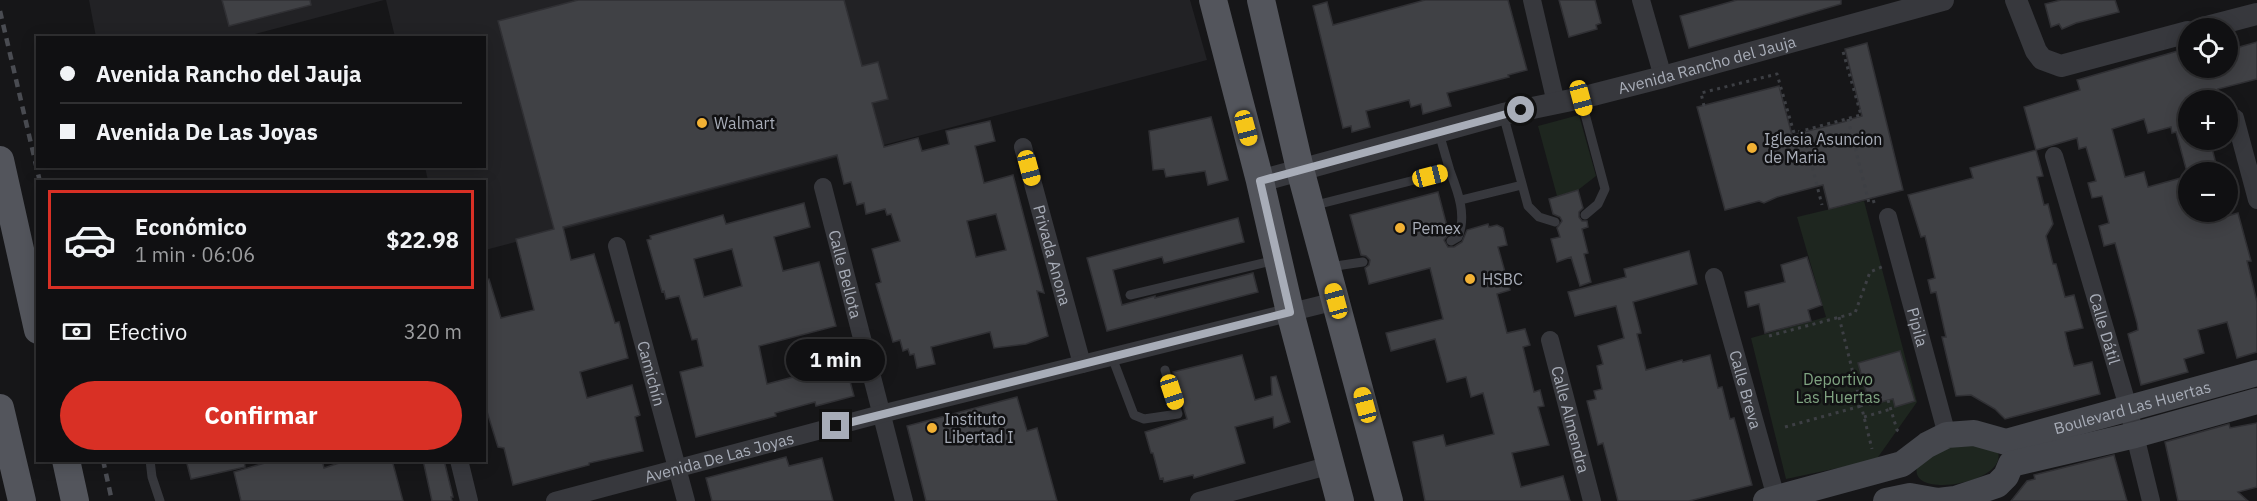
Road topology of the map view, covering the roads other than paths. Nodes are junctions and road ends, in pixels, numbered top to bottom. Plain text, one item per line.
1 (1213, 0) edge
2 (1261, 0) edge
3 (1532, 0) edge
4 (1641, 0) edge
5 (1943, 0) edge
6 (2016, 0) edge
7 (2257, 14) edge
8 (2238, 19) edge
9 (2178, 36) edge
10 (1662, 77) junction
11 (1581, 98) junction
12 (1556, 103) junction
13 (1503, 114) junction
14 (2238, 129) edge
15 (1439, 131) junction
16 (1023, 147) dead end
17 (2055, 156) dead end
18 (0, 160) edge
19 (1300, 169) junction
20 (1450, 171) junction
21 (1260, 181) junction
22 (1522, 185) junction
23 (823, 188) dead end
24 (1461, 200) junction
25 (2257, 200) edge
26 (1310, 206) junction
27 (1585, 215) dead end
28 (1888, 218) dead end
29 (1556, 222) dead end
30 (1450, 241) dead end
31 (617, 246) dead end
32 (1278, 259) junction
33 (1363, 262) dead end
34 (1327, 267) junction
35 (1714, 277) dead end
36 (1130, 295) dead end
37 (1336, 301) junction
38 (1290, 312) junction
39 (36, 321) edge
40 (1551, 340) dead end
41 (1112, 357) junction
42 (1082, 364) junction
43 (1165, 370) dead end
44 (2257, 373) edge
45 (2257, 401) edge
46 (2128, 407) junction
47 (0, 408) edge
48 (881, 414) junction
49 (1947, 435) junction
50 (2135, 435) junction
51 (2008, 453) junction
52 (66, 462) edge
53 (150, 462) edge
54 (459, 462) edge
55 (1902, 464) junction
56 (1331, 465) junction
57 (6, 466) edge
58 (676, 469) junction
59 (1898, 498) edge
60 (1773, 500) edge
61 (1955, 500) edge
62 (21, 501) edge
63 (75, 501) edge
64 (160, 501) edge
65 (469, 501) edge
66 (555, 501) edge
67 (686, 501) edge
68 (904, 501) edge
69 (1199, 501) edge
70 (1340, 501) edge
71 (1389, 501) edge
72 (1592, 501) edge
73 (2151, 501) edge

1 - 21 main road
2 - 19 main road
3 - 12 street
4 - 10 street
5 - 10 street, Avenida Rancho del Jauja
6 - 9 street
7 - 8 street
10 - 11 street, Avenida Rancho del Jauja
11 - 12 street, Avenida Rancho del Jauja
11 - 27 lane
12 - 13 street, Avenida Rancho del Jauja
13 - 15 street, Avenida Rancho del Jauja
13 - 22 lane
14 - 25 street
15 - 19 street, Avenida Rancho del Jauja
15 - 20 lane
16 - 42 street, Privada Anona
17 - 46 street, Calle Dátil
18 - 39 main road
19 - 21 street, Avenida Rancho del Jauja
19 - 26 main road
20 - 24 lane
20 - 26 lane
21 - 32 main road
22 - 24 lane
22 - 29 lane
23 - 48 street, Calle Bellota
24 - 30 lane
26 - 34 main road
28 - 49 street, Pipila
31 - 58 street, Camichín
32 - 36 lane
32 - 38 main road
33 - 34 lane
34 - 37 main road
35 - 60 street, Calle Breva
37 - 38 street, Avenida De Las Joyas
37 - 71 main road
38 - 41 street, Avenida De Las Joyas
38 - 56 main road
40 - 72 street, Calle Almendra
41 - 42 street, Avenida De Las Joyas
41 - 43 lane
42 - 48 street, Avenida De Las Joyas
44 - 46 main road, Boulevard Las Huertas
45 - 50 main road, Boulevard Las Huertas
46 - 50 street, Calle Dátil
46 - 51 main road, Boulevard Las Huertas
47 - 57 main road
48 - 58 street, Avenida De Las Joyas
48 - 68 street, Calle Bellota
49 - 51 main road, Boulevard Las Huertas
49 - 55 main road, Boulevard Las Huertas
50 - 51 main road, Boulevard Las Huertas
50 - 73 street, Calle Dátil
51 - 61 main road
52 - 63 main road
53 - 64 lane
54 - 65 street
55 - 59 main road
55 - 60 main road, Boulevard Las Huertas
56 - 69 street
56 - 70 main road
57 - 62 main road
58 - 66 street, Avenida De Las Joyas
58 - 67 street, Camichín
59 - 61 main road

